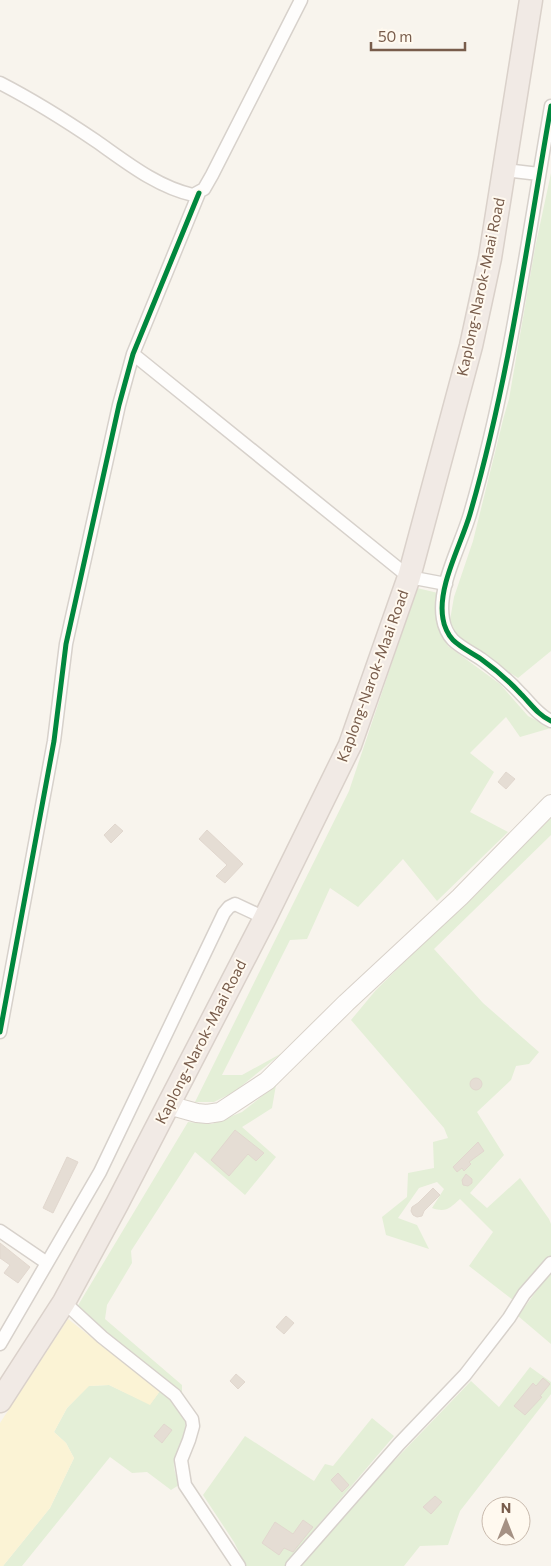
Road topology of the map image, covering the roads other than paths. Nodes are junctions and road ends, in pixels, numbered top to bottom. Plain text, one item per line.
1 (301, 0) edge
2 (531, 0) edge
3 (0, 83) edge
4 (551, 106) edge
5 (505, 170) junction
6 (539, 174) junction
7 (199, 193) junction
8 (133, 354) junction
9 (409, 577) junction
10 (446, 584) junction
11 (551, 721) edge
12 (551, 804) edge
13 (265, 918) junction
14 (0, 1032) edge
15 (168, 1105) junction
16 (0, 1232) edge
17 (551, 1263) edge
18 (47, 1264) junction
19 (64, 1302) junction
20 (0, 1344) edge
21 (0, 1401) edge
22 (239, 1566) edge
23 (292, 1566) edge

1 - 7 street
2 - 5 highway, Kaplong-Narok-Maai Road
3 - 7 street
4 - 6 street
5 - 6 street
5 - 9 highway, Kaplong-Narok-Maai Road
6 - 10 street
7 - 8 street
8 - 9 street
8 - 14 street
9 - 10 street
9 - 13 highway, Kaplong-Narok-Maai Road
10 - 11 street
12 - 15 street
13 - 15 highway, Kaplong-Narok-Maai Road
13 - 18 street
15 - 19 highway, Kaplong-Narok-Maai Road
16 - 18 street
17 - 23 street
18 - 20 street
19 - 21 highway, Kaplong-Narok-Maai Road
19 - 22 street

